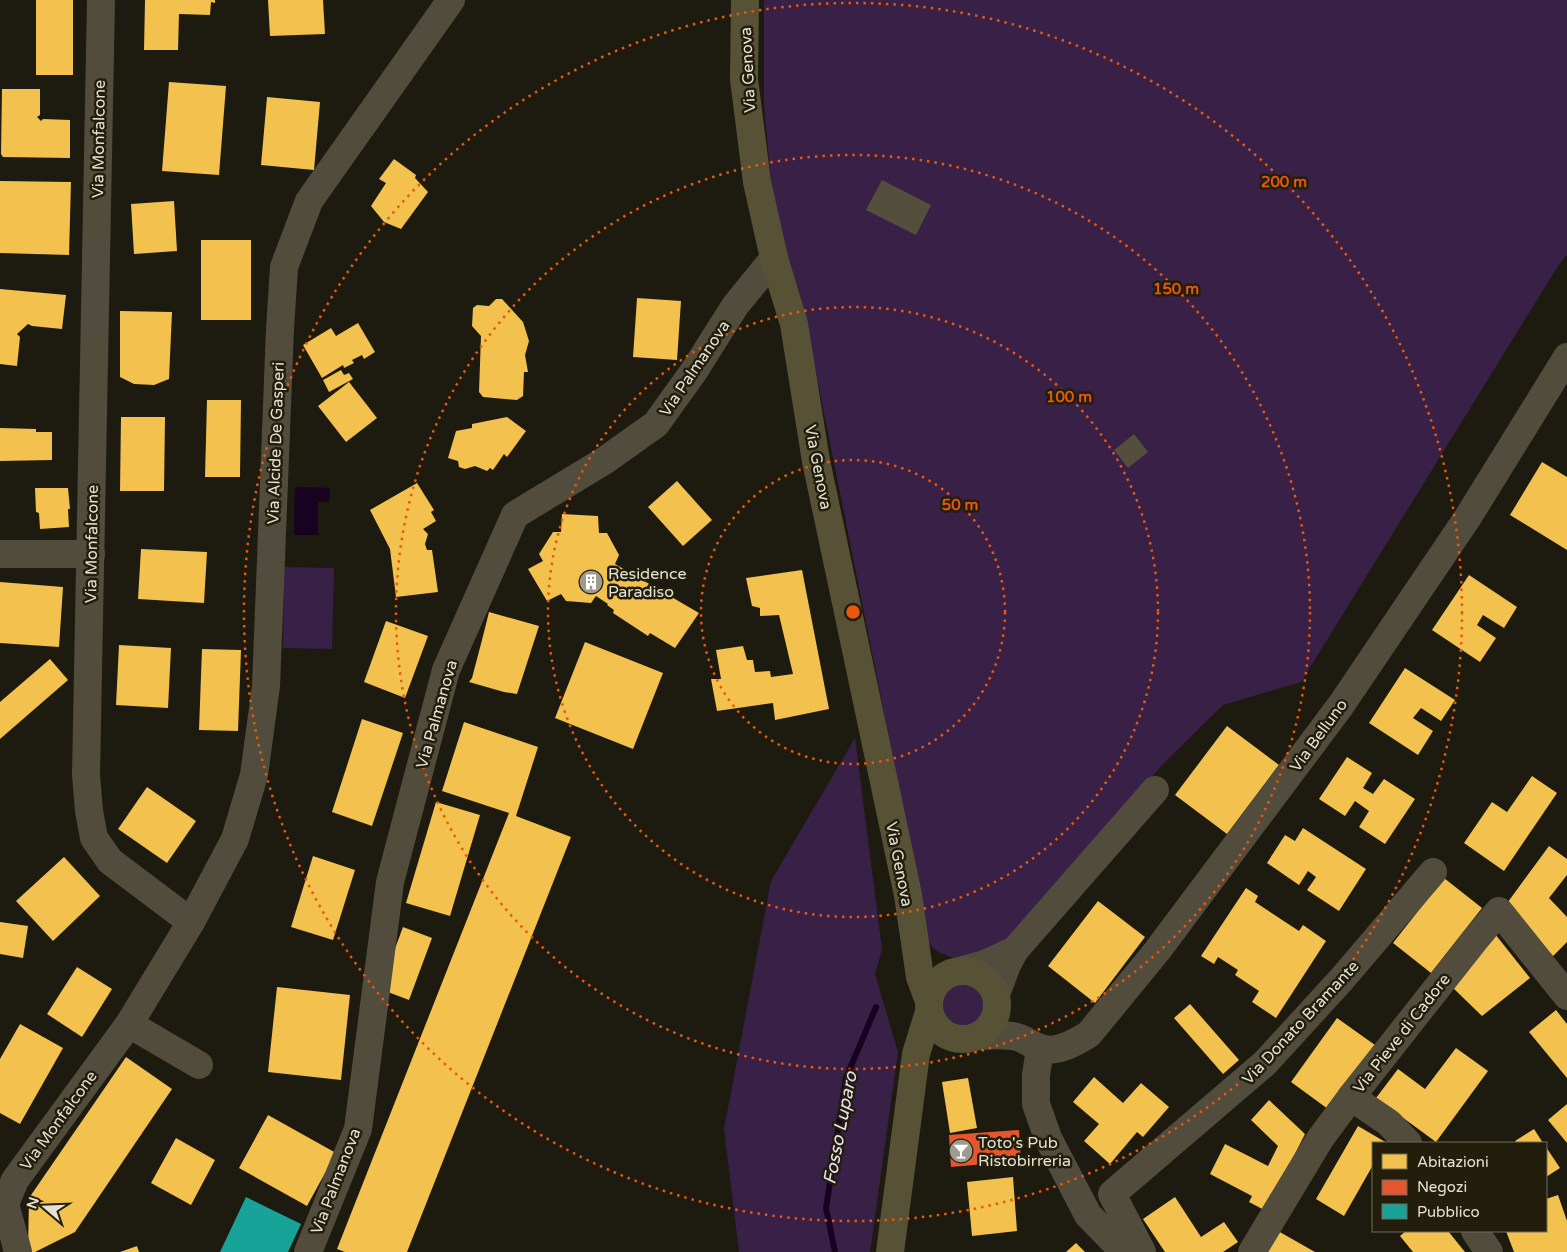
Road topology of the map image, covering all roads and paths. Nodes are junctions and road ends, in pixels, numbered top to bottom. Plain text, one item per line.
1 (101, 0) edge
2 (450, 0) edge
3 (744, 0) edge
4 (774, 258) junction
5 (1567, 357) edge
6 (0, 554) edge
7 (91, 554) junction
8 (1155, 790) dead end
9 (1433, 872) dead end
10 (191, 922) junction
11 (913, 933) junction
12 (1015, 950) junction
13 (958, 971) junction
14 (1567, 996) edge
15 (997, 998) junction
16 (929, 1006) junction
17 (129, 1024) junction
18 (947, 1036) junction
19 (977, 1036) junction
20 (1030, 1043) junction
21 (199, 1065) dead end
22 (910, 1094) junction
23 (1350, 1097) junction
24 (1407, 1142) edge
25 (1476, 1232) edge
26 (18, 1252) edge
27 (308, 1252) edge
28 (890, 1252) edge
29 (1124, 1252) edge
30 (1142, 1252) edge
31 (1252, 1252) edge
32 (1489, 1252) edge

1 - 7 street, Via Monfalcone
2 - 10 street, Via Alcide De Gasperi
3 - 4 main road, Via Genova
4 - 11 main road, Via Genova
4 - 27 street, Via Palmanova
5 - 20 street, Via Belluno
6 - 7 street
7 - 10 street, Via Monfalcone
8 - 12 street
9 - 30 street, Via Donato Bramante
10 - 17 street, Via Monfalcone
11 - 13 main road
11 - 16 main road, Via Genova
12 - 13 street
12 - 15 street
13 - 15 main road
13 - 16 main road
14 - 23 street, Via Pieve di Cadore
15 - 19 main road
15 - 20 street
16 - 18 main road
16 - 22 main road
17 - 21 street
17 - 26 street, Via Monfalcone
18 - 19 main road
18 - 22 main road
19 - 20 street, Via Belluno
20 - 29 street
22 - 28 main road
23 - 24 street
23 - 31 street, Via Pieve di Cadore
25 - 32 street

